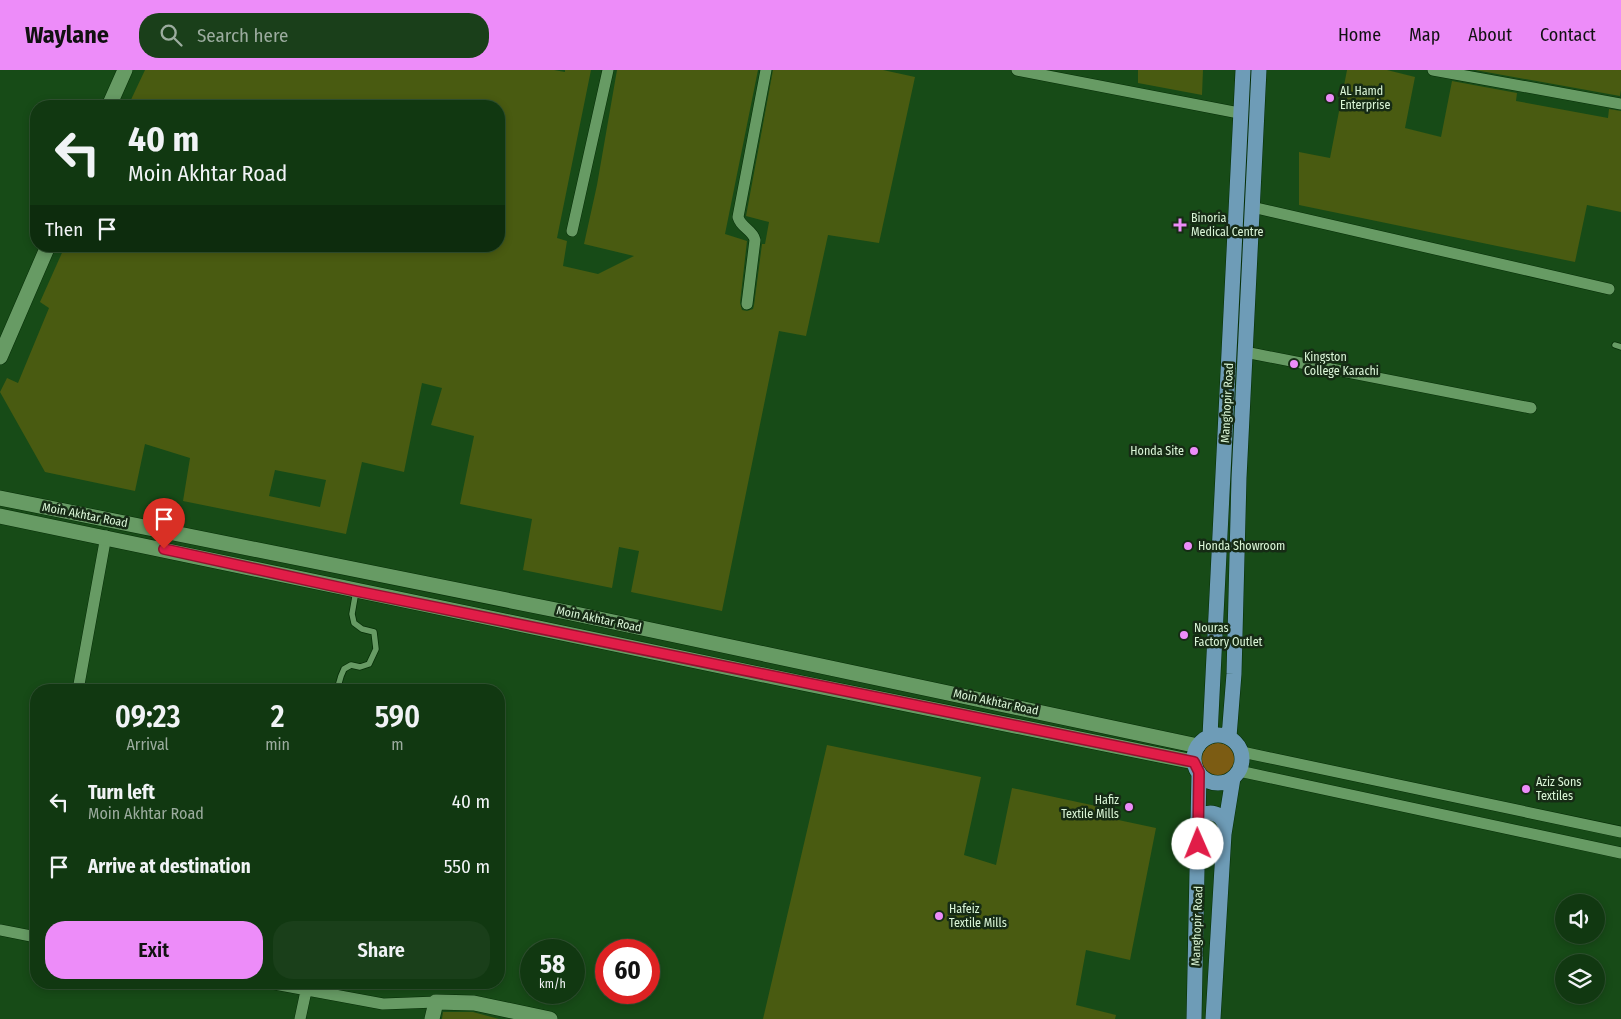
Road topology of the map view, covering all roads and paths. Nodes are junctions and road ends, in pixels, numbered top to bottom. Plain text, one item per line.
1 (124, 70) edge
2 (608, 70) edge
3 (766, 70) edge
4 (1017, 70) edge
5 (1243, 70) edge
6 (1259, 70) edge
7 (1433, 70) edge
8 (112, 100) edge
9 (1621, 104) edge
10 (1239, 112) junction
11 (1252, 207) junction
12 (572, 231) dead end
13 (45, 252) edge
14 (1609, 289) dead end
15 (747, 304) dead end
16 (1245, 352) junction
17 (0, 357) edge
18 (1531, 408) dead end
19 (0, 498) edge
20 (0, 516) edge
21 (106, 536) junction
22 (356, 591) junction
23 (806, 662) junction
24 (802, 683) junction
25 (79, 684) edge
26 (339, 684) edge
27 (1210, 736) junction
28 (1229, 737) junction
29 (1198, 746) junction
30 (1242, 752) junction
31 (1196, 767) junction
32 (1236, 775) junction
33 (1198, 821) junction
34 (1225, 825) junction
35 (1621, 832) edge
36 (1621, 853) edge
37 (0, 930) edge
38 (30, 936) edge
39 (297, 989) edge
40 (306, 991) junction
41 (436, 1002) junction
42 (300, 1019) edge
43 (432, 1019) edge
44 (550, 1019) edge
45 (1194, 1019) edge
46 (1213, 1019) edge

1 - 8 main road
2 - 12 street
3 - 15 street
4 - 10 street
5 - 10 main road, Manghopir Road
6 - 11 main road
7 - 9 street
10 - 27 main road, Manghopir Road
11 - 14 street
11 - 16 main road
13 - 17 main road
16 - 18 street
16 - 28 main road
19 - 23 main road, Moin Akhtar Road
20 - 21 main road, Moin Akhtar Road
21 - 22 main road, Moin Akhtar Road
21 - 25 street
22 - 24 main road, Moin Akhtar Road
22 - 26 lane
23 - 24 main road
23 - 29 main road, Moin Akhtar Road
24 - 31 main road, Moin Akhtar Road
27 - 28 main road
27 - 29 main road
28 - 30 main road
29 - 31 main road
30 - 32 main road
30 - 35 street
31 - 32 main road
31 - 33 main road, Manghopir Road
32 - 34 main road, Manghopir Road
32 - 36 street
33 - 34 main road
33 - 45 main road, Manghopir Road
34 - 46 main road, Manghopir Road
37 - 38 street
39 - 40 street
40 - 41 street
40 - 42 street
41 - 43 main road
41 - 44 main road

